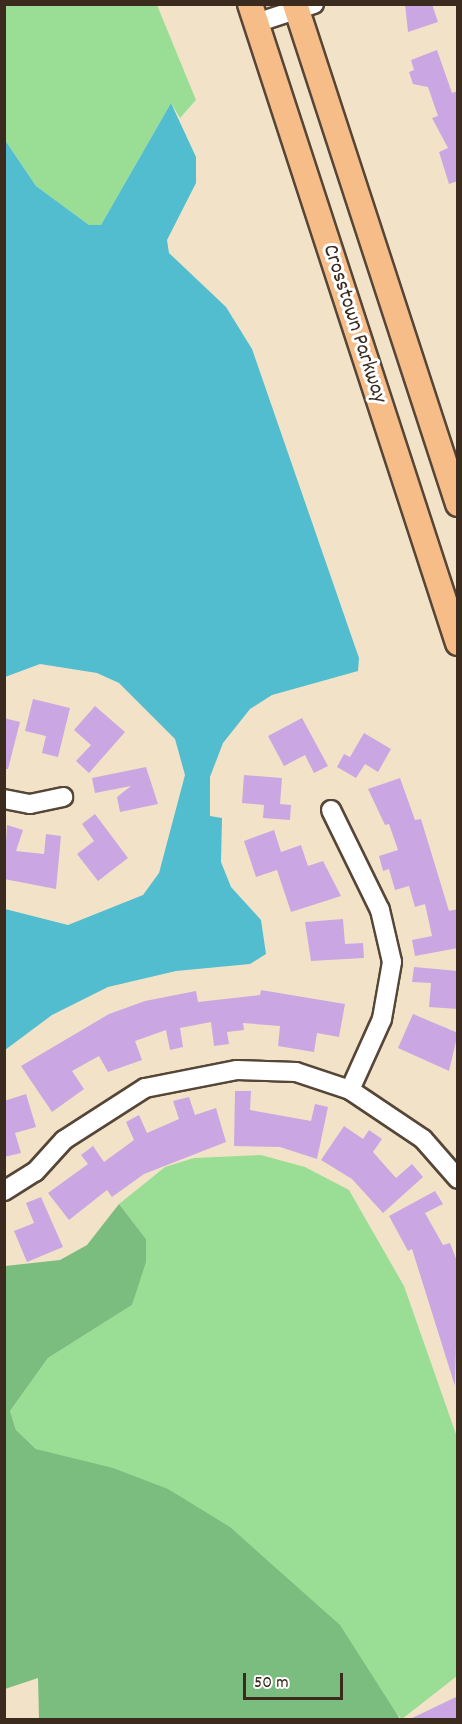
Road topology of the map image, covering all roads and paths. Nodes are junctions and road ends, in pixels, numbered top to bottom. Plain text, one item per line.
1 (302, 6) edge
2 (253, 14) edge
3 (458, 504) edge
4 (458, 643) edge
5 (63, 797) dead end
6 (4, 799) edge
7 (331, 810) dead end
8 (350, 1090) junction
9 (458, 1179) edge
10 (4, 1191) edge

1 - 2 street
1 - 3 main road, Crosstown Parkway
2 - 4 main road, Crosstown Parkway
5 - 6 street
7 - 8 street
8 - 9 street
8 - 10 street

